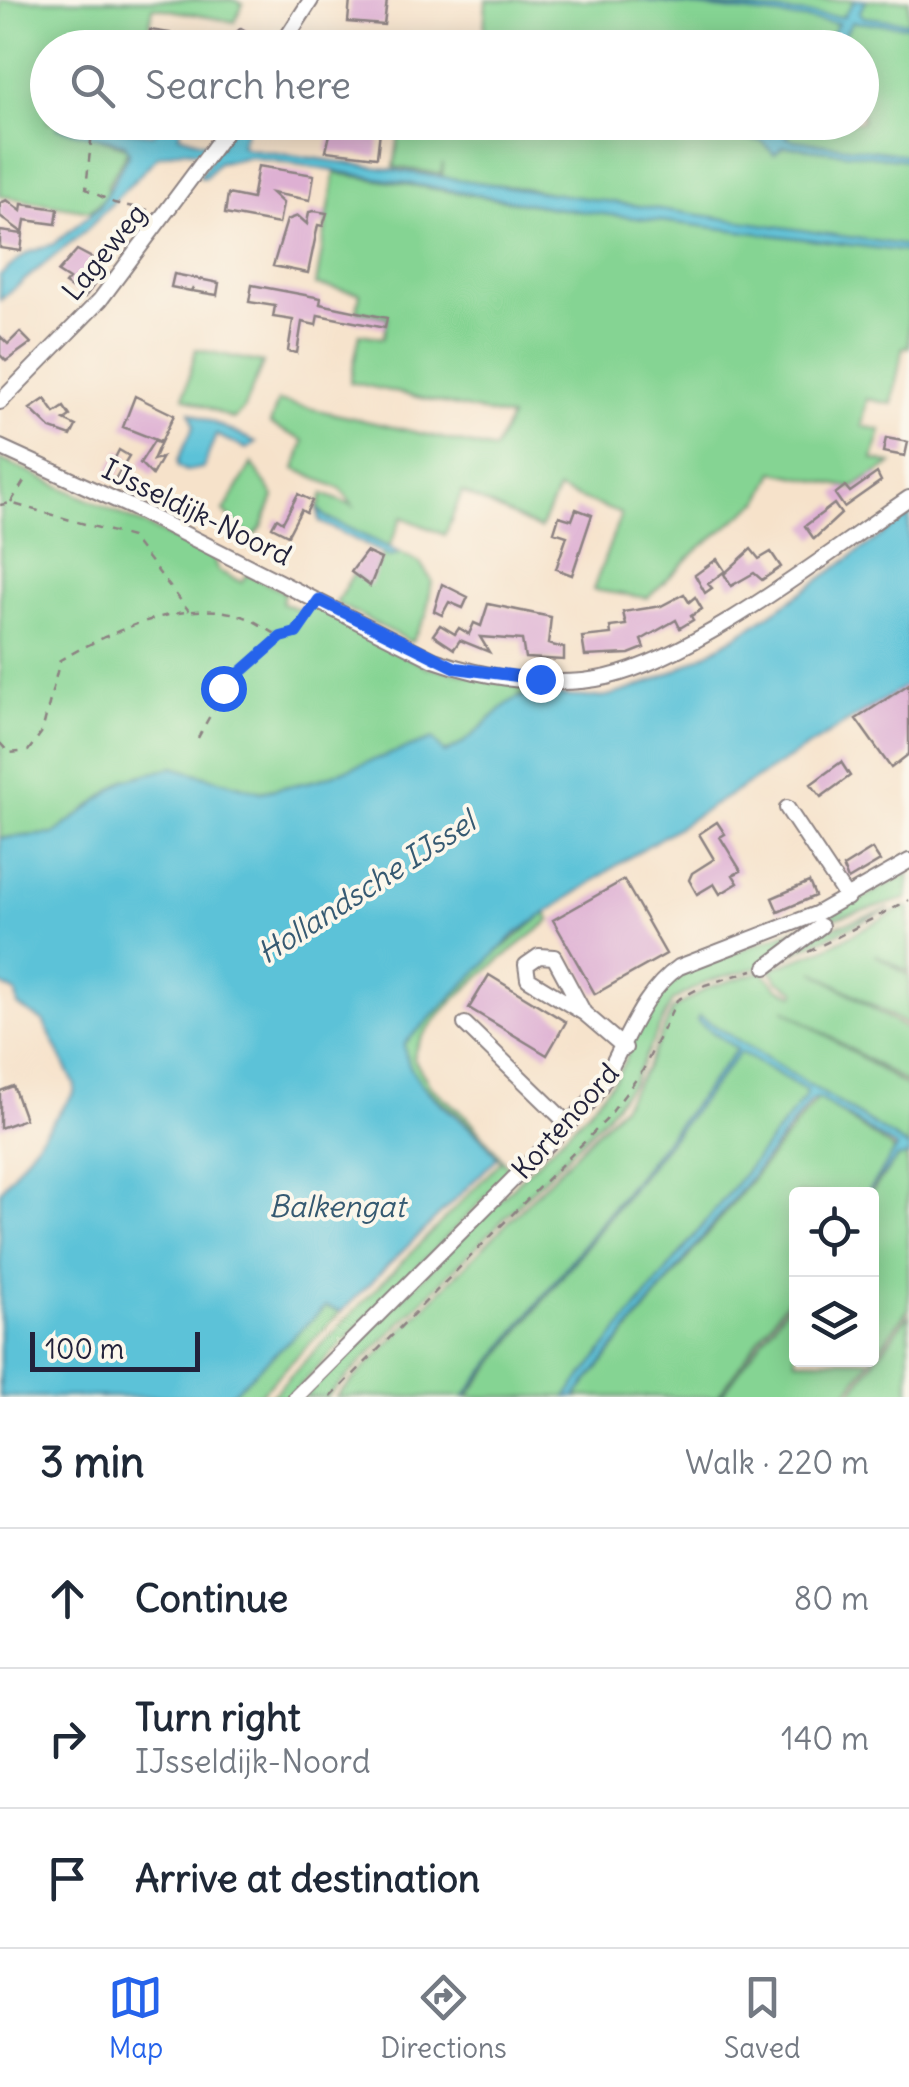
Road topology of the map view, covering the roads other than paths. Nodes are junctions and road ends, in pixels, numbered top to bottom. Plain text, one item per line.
1 (310, 0) edge
2 (291, 30) edge
3 (222, 140) edge
4 (0, 402) edge
5 (0, 447) edge
6 (909, 498) edge
7 (787, 808) dead end
8 (909, 861) edge
9 (848, 898) junction
10 (821, 926) dead end
11 (766, 967) road end
12 (584, 1013) junction
13 (465, 1024) dead end
14 (625, 1048) junction
15 (568, 1124) junction
16 (296, 1397) edge

1 - 2 street
3 - 4 street, Lageweg
5 - 6 street, IJsseldijk-Noord
7 - 9 street
8 - 9 street, Kortenoord
9 - 14 street, Kortenoord
10 - 11 street
12 - 12 street
12 - 14 street
13 - 15 street
14 - 15 street, Kortenoord
15 - 16 street, Kortenoord

